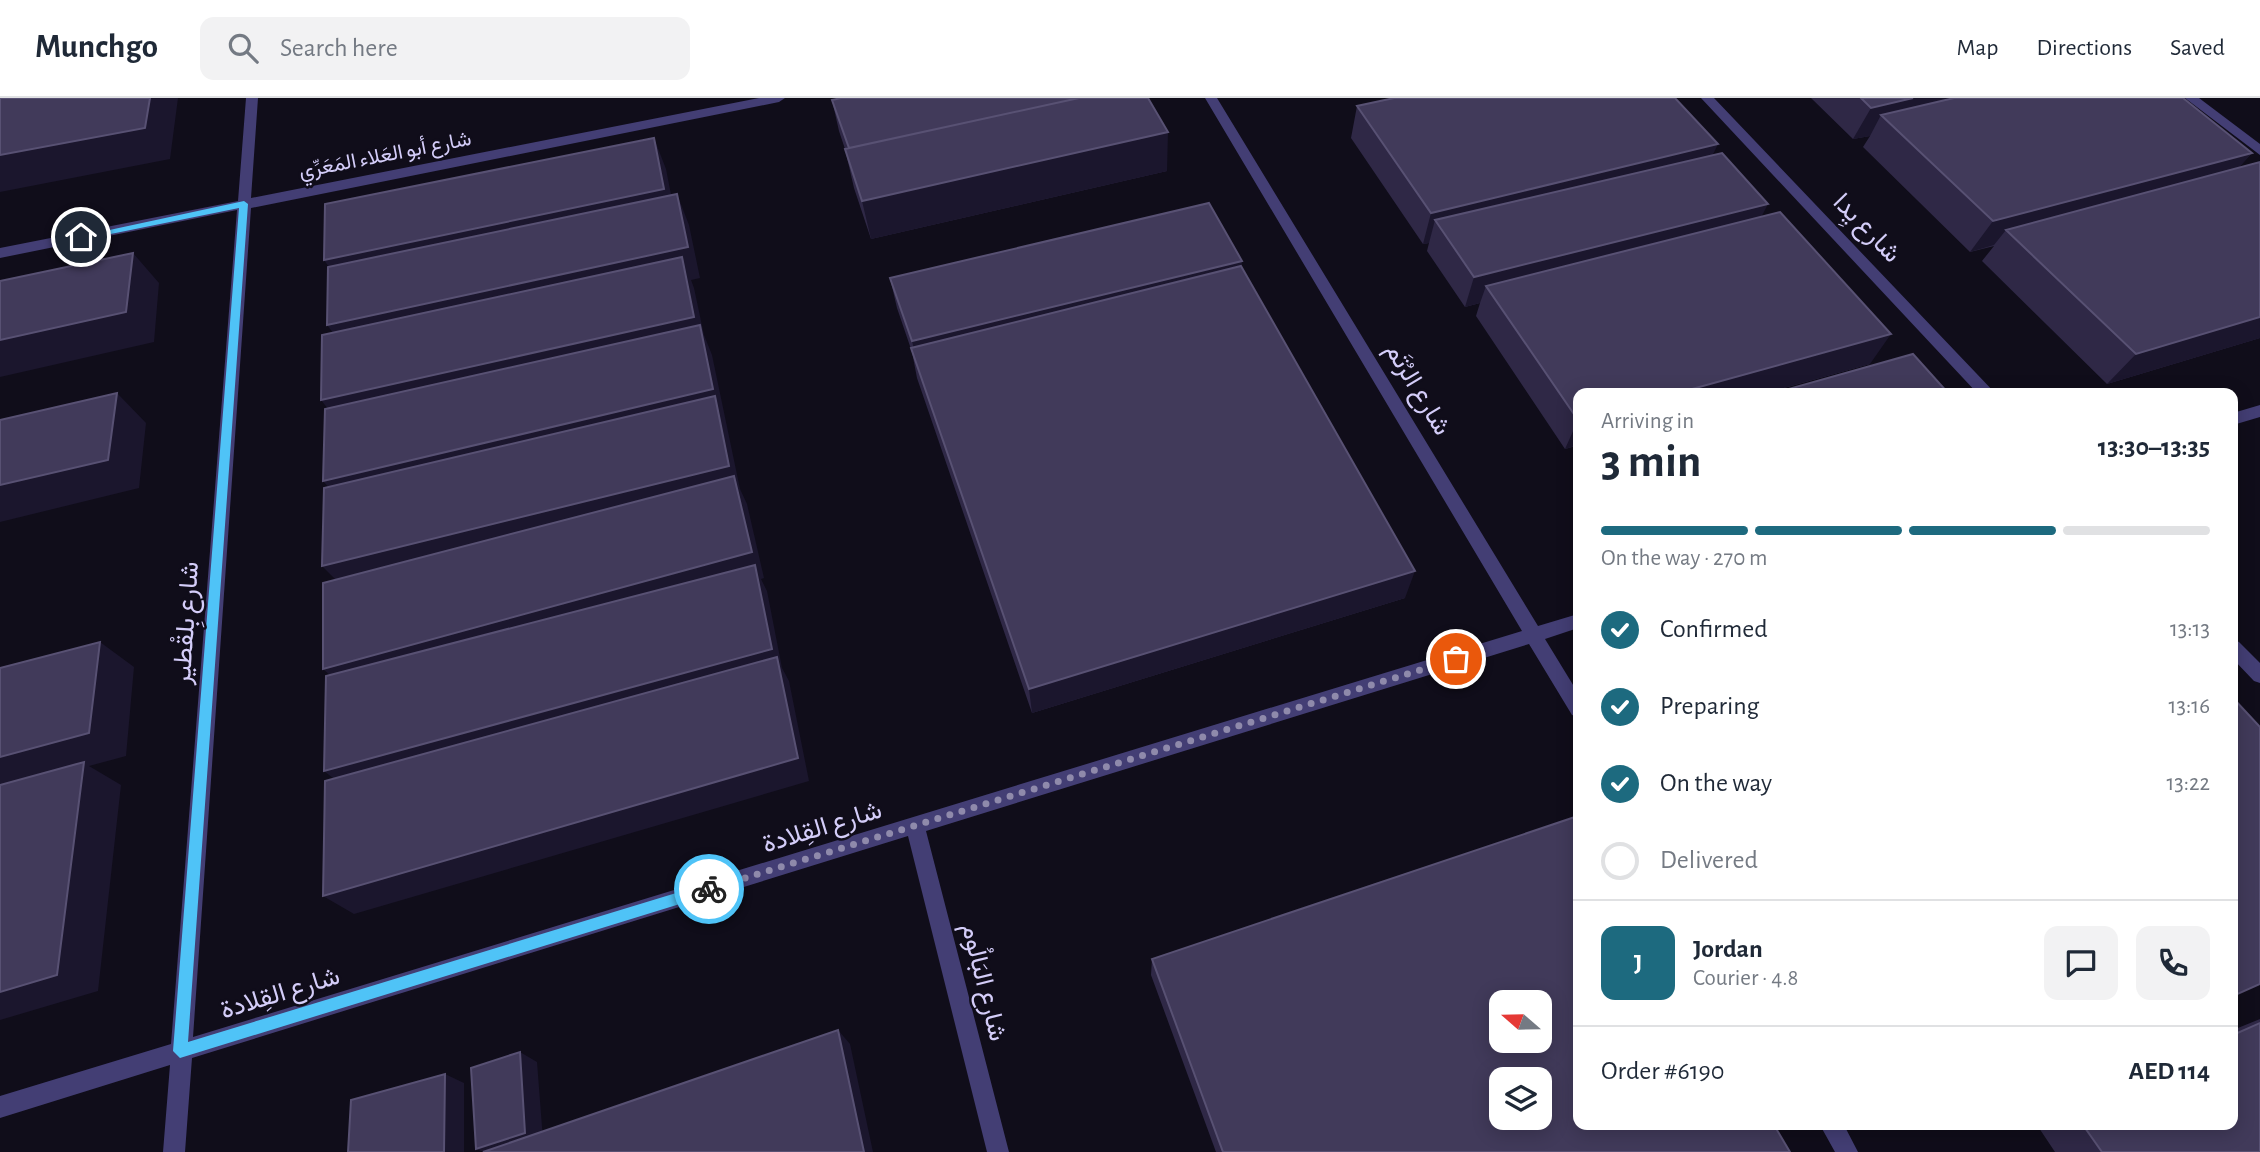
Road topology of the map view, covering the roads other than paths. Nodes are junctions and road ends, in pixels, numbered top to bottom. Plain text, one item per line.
1 (252, 98) edge
2 (779, 98) edge
3 (1211, 98) edge
4 (1707, 98) edge
5 (2191, 98) edge
6 (721, 104) edge
7 (2260, 151) edge
8 (244, 204) junction
9 (0, 253) edge
10 (1982, 388) edge
11 (2260, 411) edge
12 (2238, 418) edge
13 (1573, 623) edge
14 (1534, 635) junction
15 (2238, 652) edge
16 (2260, 675) edge
17 (1573, 701) edge
18 (915, 825) junction
19 (180, 1051) junction
20 (0, 1107) edge
21 (1834, 1130) edge
22 (174, 1152) edge
23 (998, 1152) edge
24 (1847, 1152) edge

1 - 8 street, شارع بِلقْطير
2 - 6 street, شارع أبو العَلاء المَعَرِّي
3 - 14 street, شارع الرُتَم
4 - 10 street, شارع يِدا
5 - 7 street
6 - 8 street, شارع أبو العَلاء المَعَرِّي
8 - 9 street, شارع أبو العَلاء المَعَرِّي
8 - 19 street, شارع بِلقْطير
11 - 12 street
13 - 14 street, شارع القِلادة
14 - 17 street, شارع الرُتَم
14 - 18 street, شارع القِلادة
15 - 16 street
18 - 19 street, شارع القِلادة
18 - 23 street, شارع البَالُوم
19 - 20 street, شارع القِلادة
19 - 22 street, شارع بِلقْطير
21 - 24 street

